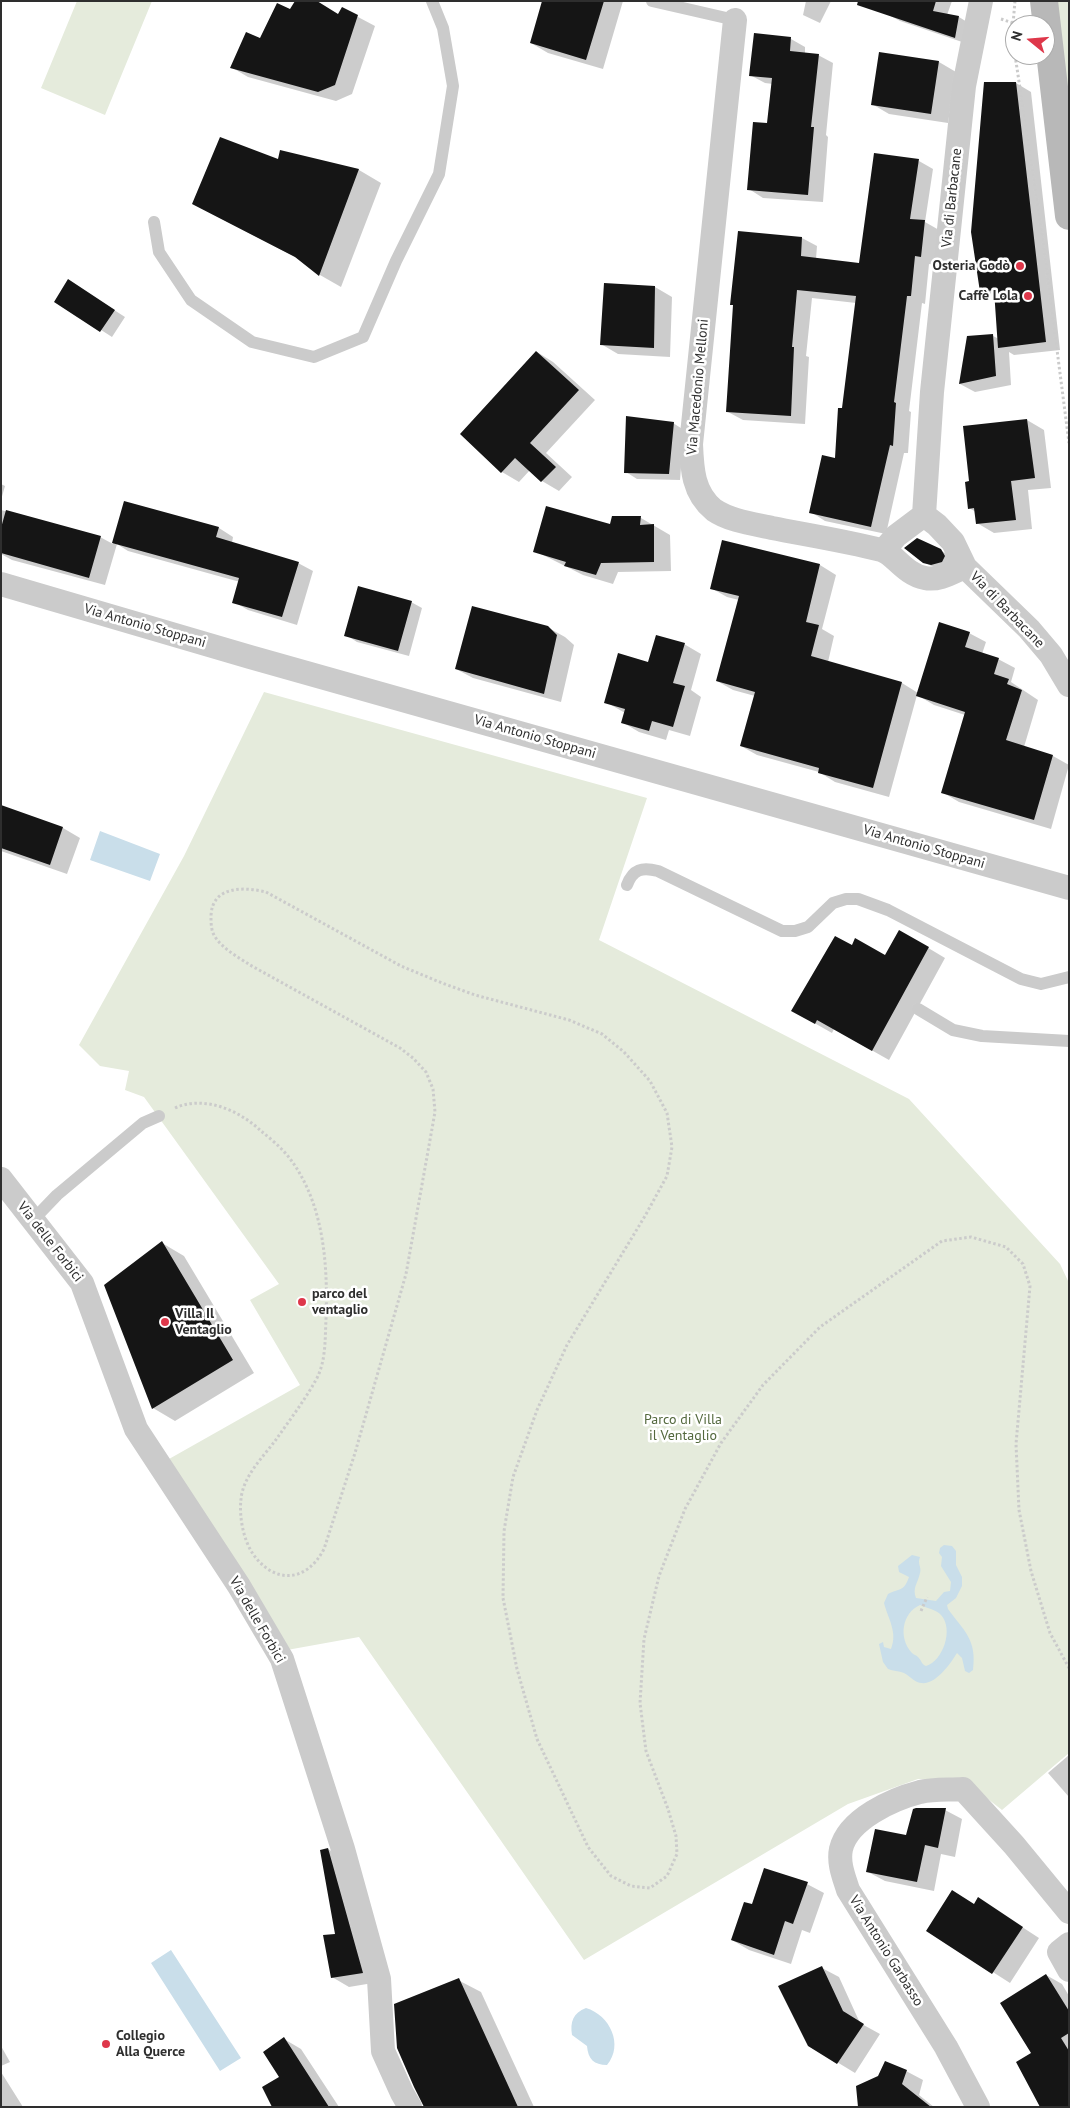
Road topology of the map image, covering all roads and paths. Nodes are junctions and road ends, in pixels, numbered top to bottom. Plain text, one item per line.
1 (432, 1) edge
2 (652, 1) edge
3 (981, 1) edge
4 (1015, 1) edge
5 (1044, 1) edge
6 (1014, 15) edge
7 (1001, 19) dead end
8 (735, 20) joint
9 (1005, 20) edge
10 (1016, 65) edge
11 (1069, 216) edge
12 (154, 222) dead end
13 (1069, 443) edge
14 (924, 515) junction
15 (884, 550) junction
16 (965, 567) junction
17 (1, 584) edge
18 (1069, 685) edge
19 (627, 884) dead end
20 (1069, 888) edge
21 (1069, 977) edge
22 (918, 1009) dead end
23 (1069, 1041) edge
24 (158, 1116) joint
25 (1, 1179) edge
26 (33, 1220) junction
27 (928, 1597) dead end
28 (922, 1610) dead end
29 (1069, 1668) edge
30 (1069, 1912) edge
31 (1069, 1944) edge
32 (1069, 1970) edge
33 (410, 2107) edge
34 (978, 2107) edge

1 - 12 lane
2 - 8 lane
3 - 14 street, Via di Barbacane
4 - 6 path
5 - 11 main road
7 - 9 path
8 - 15 street, Via Macedonio Melloni
10 - 13 path
14 - 15 street
14 - 16 street, Via di Barbacane
15 - 16 street, Via Macedonio Melloni
16 - 18 street, Via di Barbacane
17 - 20 street, Via Antonio Stoppani
19 - 21 lane
22 - 23 lane
24 - 26 lane
24 - 29 path
25 - 26 street, Via delle Forbici
26 - 33 street, Via delle Forbici
27 - 28 path
30 - 34 street, Via Antonio Garbasso
31 - 32 street

